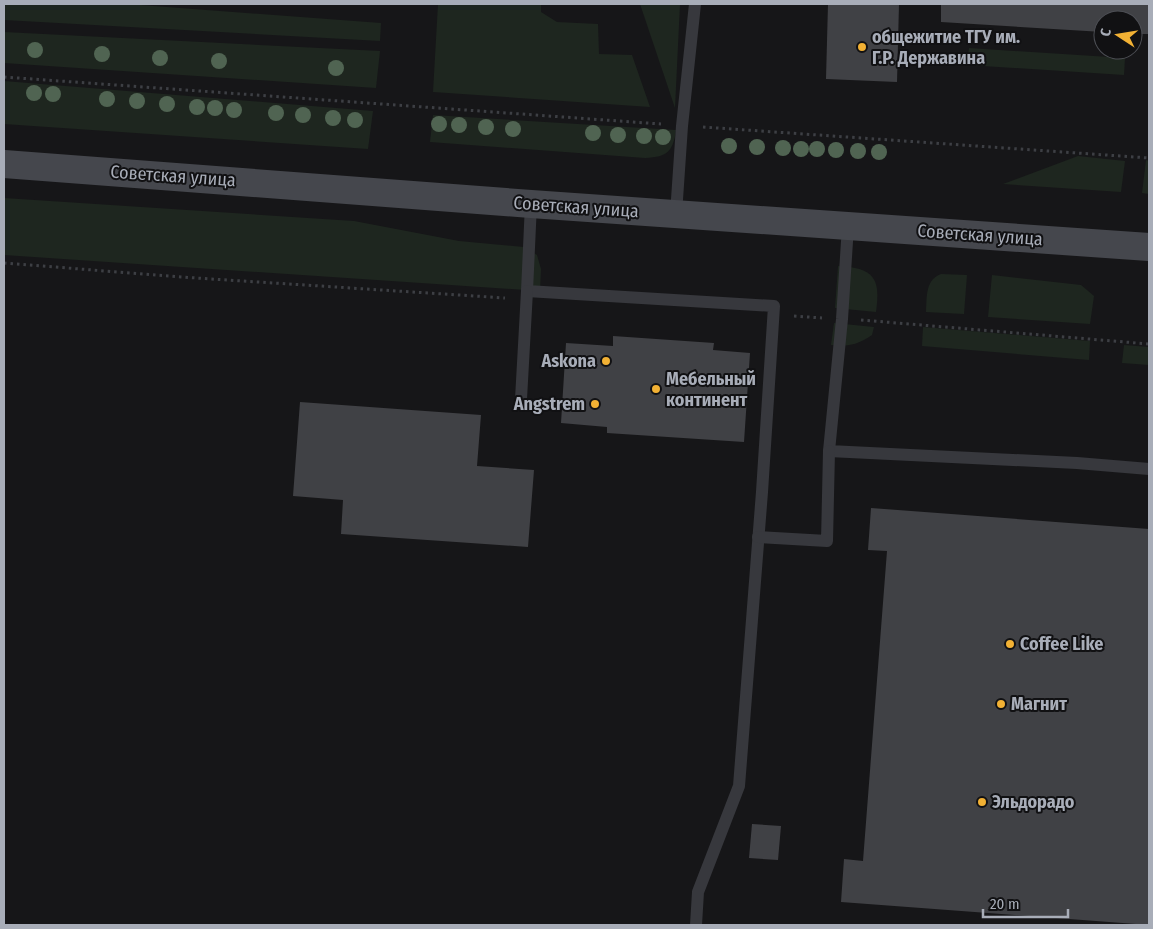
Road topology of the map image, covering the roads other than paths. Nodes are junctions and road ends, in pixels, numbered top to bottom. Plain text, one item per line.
1 (695, 4) edge
2 (4, 164) edge
3 (531, 204) junction
4 (676, 214) junction
5 (848, 226) junction
6 (1149, 248) edge
7 (527, 291) junction
8 (521, 399) dead end
9 (829, 451) junction
10 (1149, 469) edge
11 (758, 537) junction
12 (696, 925) edge

1 - 4 lane
2 - 3 main road, Советская улица
3 - 4 main road, Советская улица
3 - 7 lane
4 - 5 main road, Советская улица
5 - 6 main road, Советская улица
5 - 9 lane
7 - 8 lane
7 - 11 lane
9 - 10 lane
9 - 11 lane
11 - 12 lane

